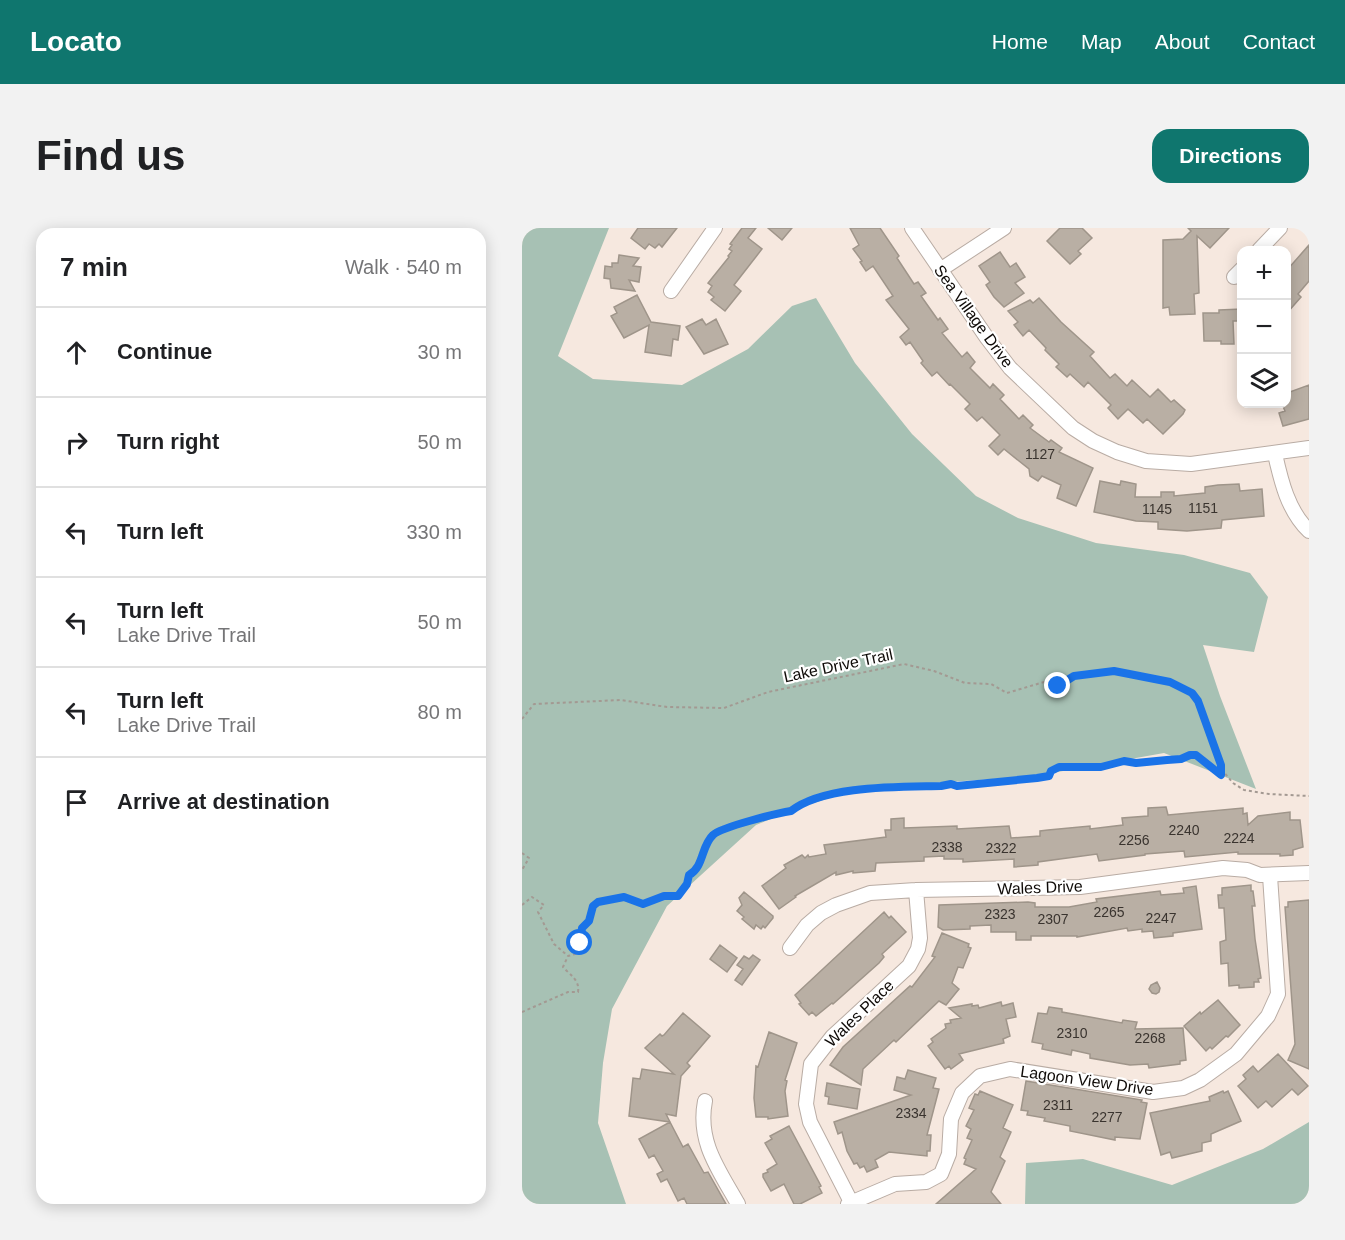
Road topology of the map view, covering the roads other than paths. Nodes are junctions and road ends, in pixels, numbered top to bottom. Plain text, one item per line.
1 (715, 228) edge
2 (912, 228) edge
3 (1004, 228) edge
4 (1280, 228) edge
5 (1263, 246) edge
6 (940, 270) junction
7 (671, 291) dead end
8 (1309, 448) edge
9 (1275, 454) junction
10 (1309, 531) edge
11 (1309, 873) edge
12 (1270, 876) junction
13 (916, 890) junction
14 (790, 948) dead end
15 (705, 1101) dead end
16 (849, 1203) edge
17 (738, 1204) edge

1 - 7 street
2 - 6 street, Sea Village Drive
3 - 6 street
4 - 5 street
6 - 9 street, Sea Village Drive
8 - 9 street, Sea Village Drive
9 - 10 street
11 - 12 street, Wales Drive
12 - 13 street, Wales Drive
12 - 16 street, Lagoon View Drive
13 - 14 street, Wales Drive
13 - 16 street, Wales Place
15 - 17 street

